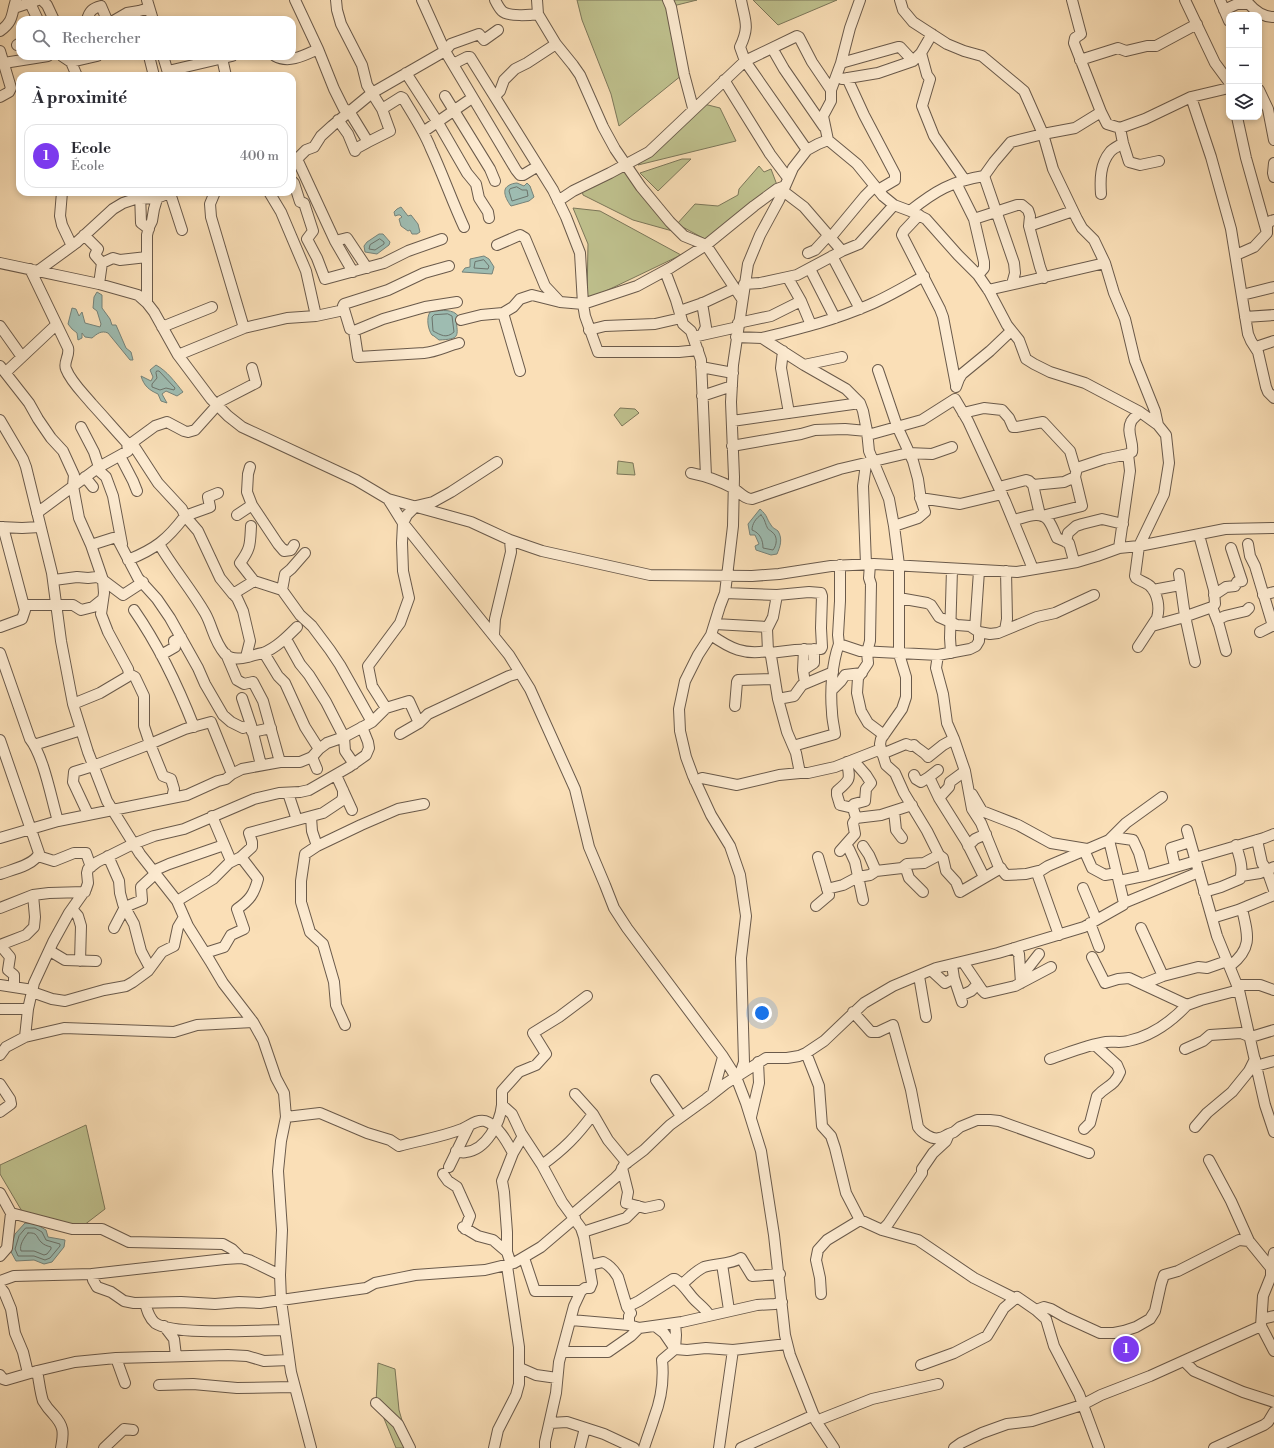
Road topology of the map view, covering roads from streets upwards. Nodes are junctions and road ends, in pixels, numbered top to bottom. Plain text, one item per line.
1 (42, 0) edge
2 (295, 0) edge
3 (336, 0) edge
4 (422, 0) edge
5 (495, 0) edge
6 (536, 0) edge
7 (668, 0) edge
8 (741, 0) edge
9 (860, 0) edge
10 (900, 0) edge
11 (1072, 0) edge
12 (1220, 0) edge
13 (1188, 1) edge
14 (34, 2) edge
15 (101, 3) edge
16 (15, 4) edge
17 (1224, 10) junction
18 (149, 13) edge
19 (538, 14) junction
20 (1226, 14) edge
21 (37, 16) edge
22 (52, 16) edge
23 (88, 16) edge
24 (106, 16) edge
25 (119, 16) edge
26 (1274, 17) edge
27 (1197, 24) junction
28 (498, 30) dead end
29 (0, 31) edge
30 (932, 34) junction
31 (556, 44) junction
32 (772, 48) junction
33 (318, 49) junction
34 (0, 50) edge
35 (445, 50) junction
36 (921, 53) junction
37 (296, 58) edge
38 (23, 60) edge
39 (68, 60) edge
40 (79, 60) edge
41 (150, 60) edge
42 (164, 60) edge
43 (216, 60) edge
44 (227, 60) edge
45 (1080, 60) junction
46 (745, 61) junction
47 (913, 61) junction
48 (71, 62) junction
49 (4, 63) junction
50 (841, 63) junction
51 (453, 64) junction
52 (76, 72) edge
53 (153, 72) edge
54 (168, 72) edge
55 (172, 72) edge
56 (226, 72) edge
57 (406, 72) junction
58 (847, 78) junction
59 (1226, 78) edge
60 (724, 80) junction
61 (832, 85) junction
62 (1226, 90) edge
63 (372, 94) junction
64 (445, 96) dead end
65 (495, 96) junction
66 (0, 97) edge
67 (1191, 97) junction
68 (1262, 97) edge
69 (472, 98) junction
70 (424, 100) junction
71 (693, 108) junction
72 (382, 109) junction
73 (410, 109) junction
74 (454, 110) junction
75 (349, 111) junction
76 (1271, 111) edge
77 (1101, 112) junction
78 (338, 120) junction
79 (1237, 120) edge
80 (437, 121) junction
81 (824, 127) junction
82 (1120, 128) junction
83 (423, 132) junction
84 (1043, 134) junction
85 (828, 140) junction
86 (1274, 140) edge
87 (368, 142) junction
88 (1123, 143) junction
89 (807, 150) junction
90 (296, 159) edge
91 (1159, 161) dead end
92 (296, 162) edge
93 (1274, 163) edge
94 (626, 164) junction
95 (538, 166) junction
96 (984, 176) junction
97 (1274, 177) edge
98 (495, 180) dead end
99 (960, 181) junction
100 (785, 185) junction
101 (877, 188) junction
102 (296, 189) edge
103 (1101, 194) dead end
104 (62, 196) edge
105 (138, 196) edge
106 (140, 196) edge
107 (158, 196) edge
108 (172, 196) edge
109 (213, 196) edge
110 (271, 196) edge
111 (558, 201) junction
112 (894, 205) junction
113 (1073, 211) junction
114 (998, 212) junction
115 (914, 213) junction
116 (488, 218) dead end
117 (974, 219) junction
118 (1274, 220) edge
119 (464, 226) dead end
120 (1030, 226) junction
121 (149, 229) junction
122 (182, 230) dead end
123 (1267, 233) junction
124 (84, 236) junction
125 (831, 237) junction
126 (442, 239) dead end
127 (335, 241) junction
128 (498, 245) dead end
129 (706, 245) junction
130 (72, 246) junction
131 (842, 251) junction
132 (808, 253) dead end
133 (1236, 255) junction
134 (832, 256) junction
135 (147, 257) junction
136 (0, 263) edge
137 (102, 263) junction
138 (1105, 263) junction
139 (12, 266) junction
140 (449, 266) dead end
141 (367, 268) junction
142 (810, 268) junction
143 (0, 269) edge
144 (35, 270) junction
145 (665, 271) junction
146 (353, 272) junction
147 (978, 275) junction
148 (924, 276) junction
149 (788, 278) junction
150 (1044, 278) junction
151 (99, 284) junction
152 (1012, 284) junction
153 (740, 286) junction
154 (1274, 287) edge
155 (988, 290) junction
156 (1242, 295) junction
157 (801, 301) junction
158 (457, 302) dead end
159 (560, 302) junction
160 (147, 303) junction
161 (702, 303) junction
162 (583, 304) junction
163 (212, 307) dead end
164 (860, 309) junction
165 (344, 310) junction
166 (503, 313) junction
167 (1274, 314) edge
168 (681, 315) junction
169 (316, 316) junction
170 (1245, 317) junction
171 (835, 318) junction
172 (461, 320) dead end
173 (56, 325) junction
174 (738, 325) junction
175 (811, 325) junction
176 (0, 326) edge
177 (162, 327) junction
178 (244, 328) junction
179 (589, 330) junction
180 (354, 331) junction
181 (1011, 331) junction
182 (698, 336) junction
183 (736, 337) junction
184 (762, 338) junction
185 (1274, 341) edge
186 (459, 343) dead end
187 (1256, 347) junction
188 (698, 350) junction
189 (783, 351) junction
190 (178, 355) junction
191 (22, 357) junction
192 (842, 357) dead end
193 (804, 365) junction
194 (701, 367) junction
195 (252, 368) dead end
196 (3, 369) edge
197 (878, 370) dead end
198 (520, 371) dead end
199 (733, 373) junction
200 (956, 385) junction
201 (732, 386) junction
202 (702, 396) junction
203 (1274, 398) edge
204 (955, 399) junction
205 (860, 402) junction
206 (217, 407) junction
207 (1140, 412) junction
208 (790, 413) junction
209 (963, 413) junction
210 (0, 420) edge
211 (732, 421) junction
212 (1158, 425) junction
213 (897, 426) junction
214 (81, 427) dead end
215 (867, 433) junction
216 (732, 446) junction
217 (952, 447) dead end
218 (127, 450) junction
219 (908, 453) junction
220 (1128, 454) junction
221 (497, 462) dead end
222 (869, 463) junction
223 (250, 467) dead end
224 (98, 468) junction
225 (691, 473) dead end
226 (1076, 473) junction
227 (706, 476) junction
228 (85, 477) junction
229 (1033, 485) junction
230 (73, 486) junction
231 (93, 488) dead end
232 (734, 488) junction
233 (137, 491) dead end
234 (1000, 491) junction
235 (218, 493) dead end
236 (920, 498) junction
237 (388, 499) junction
238 (252, 506) junction
239 (416, 506) junction
240 (37, 513) junction
241 (237, 515) dead end
242 (1041, 515) junction
243 (185, 516) junction
244 (1014, 520) junction
245 (403, 523) junction
246 (1123, 524) junction
247 (251, 526) dead end
248 (894, 526) junction
249 (2, 527) edge
250 (40, 527) junction
251 (1274, 528) edge
252 (1199, 535) junction
253 (510, 540) junction
254 (1066, 542) junction
255 (160, 544) junction
256 (1248, 544) dead end
257 (91, 545) junction
258 (294, 545) dead end
259 (1139, 546) junction
260 (1119, 548) junction
261 (1231, 548) dead end
262 (123, 550) junction
263 (304, 554) dead end
264 (128, 560) junction
265 (1074, 562) junction
266 (868, 564) junction
267 (840, 565) junction
268 (899, 565) junction
269 (952, 569) junction
270 (1033, 569) junction
271 (979, 571) junction
272 (1006, 571) junction
273 (727, 576) junction
274 (54, 580) junction
275 (103, 580) junction
276 (143, 582) junction
277 (254, 582) junction
278 (282, 590) junction
279 (1153, 590) junction
280 (1274, 592) edge
281 (725, 593) junction
282 (233, 594) junction
283 (777, 595) junction
284 (1214, 595) junction
285 (1263, 595) junction
286 (1094, 596) dead end
287 (899, 598) junction
288 (103, 599) junction
289 (24, 605) junction
290 (57, 605) junction
291 (1212, 607) junction
292 (1249, 608) dead end
293 (134, 610) dead end
294 (1185, 616) junction
295 (1217, 620) junction
296 (950, 622) junction
297 (715, 624) junction
298 (1152, 626) junction
299 (1273, 626) edge
300 (0, 627) edge
301 (768, 627) junction
302 (297, 628) dead end
303 (1005, 630) junction
304 (977, 631) junction
305 (1260, 632) dead end
306 (494, 635) junction
307 (712, 635) junction
308 (181, 637) junction
309 (286, 639) junction
310 (840, 644) junction
311 (1138, 647) dead end
312 (809, 649) junction
313 (1226, 651) dead end
314 (264, 652) junction
315 (769, 652) junction
316 (867, 652) junction
317 (0, 653) edge
318 (951, 653) junction
319 (161, 654) junction
320 (226, 654) junction
321 (899, 654) junction
322 (938, 655) junction
323 (246, 657) junction
324 (1195, 662) dead end
325 (833, 672) junction
326 (520, 673) junction
327 (862, 673) junction
328 (129, 674) junction
329 (774, 679) junction
330 (805, 683) junction
331 (832, 690) junction
332 (242, 698) dead end
333 (778, 699) junction
334 (73, 704) junction
335 (735, 706) dead end
336 (386, 708) junction
337 (223, 715) junction
338 (211, 722) junction
339 (372, 722) junction
340 (419, 723) junction
341 (194, 727) junction
342 (362, 727) junction
343 (251, 728) junction
344 (271, 728) junction
345 (81, 730) junction
346 (400, 734) dead end
347 (884, 735) junction
348 (344, 737) junction
349 (954, 739) junction
350 (0, 740) edge
351 (150, 744) junction
352 (34, 745) junction
353 (793, 746) junction
354 (881, 752) junction
355 (316, 753) junction
356 (850, 761) junction
357 (280, 762) junction
358 (354, 764) junction
359 (261, 765) junction
360 (93, 766) junction
361 (317, 769) dead end
362 (938, 770) dead end
363 (965, 771) junction
364 (800, 773) junction
365 (232, 774) junction
366 (336, 775) junction
367 (914, 775) dead end
368 (929, 777) junction
369 (695, 781) junction
370 (968, 787) junction
371 (343, 790) junction
372 (288, 793) junction
373 (1162, 797) dead end
374 (172, 798) junction
375 (939, 798) junction
376 (424, 804) dead end
377 (912, 805) junction
378 (851, 807) junction
379 (111, 810) junction
380 (352, 810) dead end
381 (894, 811) junction
382 (88, 814) junction
383 (212, 816) junction
384 (311, 817) junction
385 (856, 818) junction
386 (58, 820) junction
387 (297, 820) junction
388 (30, 829) junction
389 (1187, 830) dead end
390 (986, 834) junction
391 (1274, 834) edge
392 (0, 838) edge
393 (902, 838) dead end
394 (1111, 838) junction
395 (1257, 840) junction
396 (1190, 842) junction
397 (133, 844) junction
398 (224, 845) junction
399 (1236, 845) junction
400 (317, 846) junction
401 (863, 846) dead end
402 (968, 846) junction
403 (1086, 850) junction
404 (939, 855) junction
405 (38, 856) junction
406 (108, 856) junction
407 (818, 857) dead end
408 (236, 859) junction
409 (1195, 859) junction
410 (905, 866) junction
411 (1175, 866) junction
412 (91, 867) junction
413 (1001, 868) junction
414 (1270, 869) edge
415 (876, 871) junction
416 (1038, 871) junction
417 (154, 872) junction
418 (1199, 872) junction
419 (0, 874) edge
420 (1143, 876) junction
421 (1241, 876) junction
422 (858, 877) junction
423 (984, 877) junction
424 (1118, 877) junction
425 (1083, 888) dead end
426 (827, 889) junction
427 (1274, 890) edge
428 (85, 892) junction
429 (923, 892) dead end
430 (1204, 892) junction
431 (1149, 893) junction
432 (33, 895) junction
433 (1274, 895) edge
434 (863, 900) dead end
435 (177, 901) junction
436 (1124, 903) junction
437 (816, 906) dead end
438 (125, 907) junction
439 (0, 908) edge
440 (72, 909) junction
441 (1242, 909) junction
442 (184, 917) junction
443 (1212, 918) junction
444 (1093, 921) junction
445 (114, 928) dead end
446 (1141, 928) dead end
447 (1059, 935) junction
448 (0, 945) edge
449 (1014, 948) junction
450 (1099, 948) dead end
451 (50, 951) junction
452 (205, 953) junction
453 (1038, 954) dead end
454 (1092, 957) dead end
455 (80, 961) junction
456 (96, 961) dead end
457 (963, 962) junction
458 (952, 964) junction
459 (1229, 964) junction
460 (1051, 967) dead end
461 (150, 968) junction
462 (932, 971) junction
463 (919, 976) junction
464 (1163, 976) junction
465 (954, 978) junction
466 (1021, 980) junction
467 (0, 984) edge
468 (978, 984) junction
469 (1143, 984) junction
470 (14, 987) junction
471 (1238, 987) junction
472 (1274, 990) edge
473 (32, 991) junction
474 (587, 996) dead end
475 (1187, 1005) junction
476 (0, 1009) edge
477 (28, 1009) junction
478 (853, 1012) junction
479 (926, 1017) dead end
480 (253, 1022) junction
481 (345, 1025) dead end
482 (1274, 1030) edge
483 (25, 1037) junction
484 (1251, 1037) junction
485 (1095, 1045) junction
486 (1186, 1049) dead end
487 (806, 1053) junction
488 (0, 1055) edge
489 (723, 1057) junction
490 (1050, 1059) dead end
491 (1274, 1061) edge
492 (758, 1062) junction
493 (1256, 1062) junction
494 (738, 1075) junction
495 (656, 1080) dead end
496 (0, 1084) edge
497 (713, 1093) junction
498 (575, 1094) dead end
499 (502, 1105) junction
500 (0, 1112) edge
501 (593, 1114) junction
502 (681, 1116) junction
503 (286, 1117) junction
504 (750, 1118) junction
505 (469, 1126) junction
506 (1196, 1126) dead end
507 (495, 1128) junction
508 (1084, 1129) dead end
509 (1274, 1132) edge
510 (949, 1134) junction
511 (523, 1136) junction
512 (456, 1151) junction
513 (1089, 1152) dead end
514 (513, 1153) junction
515 (1209, 1160) dead end
516 (542, 1165) junction
517 (624, 1165) junction
518 (0, 1193) edge
519 (659, 1205) dead end
520 (638, 1206) junction
521 (11, 1213) junction
522 (573, 1216) junction
523 (860, 1220) junction
524 (882, 1230) junction
525 (583, 1232) junction
526 (1249, 1241) junction
527 (507, 1252) junction
528 (1274, 1254) edge
529 (0, 1256) edge
530 (241, 1258) junction
531 (524, 1258) junction
532 (722, 1264) junction
533 (509, 1265) junction
534 (590, 1265) junction
535 (1270, 1268) junction
536 (92, 1274) junction
537 (780, 1274) junction
538 (280, 1276) junction
539 (0, 1281) edge
540 (682, 1284) junction
541 (0, 1287) edge
542 (581, 1291) junction
543 (821, 1294) dead end
544 (1016, 1299) junction
545 (281, 1300) junction
546 (782, 1302) junction
547 (145, 1303) junction
548 (627, 1307) junction
549 (729, 1310) junction
550 (1036, 1310) junction
551 (709, 1315) junction
552 (1274, 1316) edge
553 (571, 1320) junction
554 (675, 1323) junction
555 (1261, 1323) junction
556 (164, 1326) junction
557 (634, 1326) junction
558 (656, 1326) junction
559 (284, 1330) junction
560 (787, 1344) junction
561 (675, 1348) junction
562 (733, 1350) junction
563 (1274, 1351) edge
564 (562, 1352) junction
565 (176, 1356) junction
566 (116, 1358) junction
567 (289, 1360) junction
568 (1184, 1360) junction
569 (921, 1366) dead end
570 (520, 1368) junction
571 (32, 1372) junction
572 (0, 1375) edge
573 (557, 1378) junction
574 (125, 1383) dead end
575 (938, 1384) dead end
576 (159, 1385) dead end
577 (294, 1387) junction
578 (1274, 1402) edge
579 (376, 1403) dead end
580 (1082, 1405) junction
581 (1274, 1412) edge
582 (815, 1418) junction
583 (550, 1422) junction
584 (1274, 1422) edge
585 (1264, 1425) junction
586 (585, 1428) junction
587 (133, 1430) dead end
588 (61, 1448) edge
589 (104, 1448) edge
590 (311, 1448) edge
591 (410, 1448) edge
592 (494, 1448) edge
593 (545, 1448) edge
594 (580, 1448) edge
595 (634, 1448) edge
596 (644, 1448) edge
597 (720, 1448) edge
598 (741, 1448) edge
599 (834, 1448) edge
600 (954, 1448) edge
601 (1099, 1448) edge
602 (1214, 1448) edge

1 - 22 street
2 - 33 street
3 - 63 street
4 - 35 street
5 - 19 street
6 - 19 street
7 - 71 street
8 - 46 street
9 - 50 street
10 - 30 street
11 - 45 street
12 - 17 street
13 - 27 street
14 - 16 street
14 - 21 street
15 - 23 street
15 - 24 street
16 - 29 street
17 - 20 street
17 - 26 street
18 - 25 street
19 - 31 street
27 - 45 street
27 - 59 street
28 - 35 street
30 - 36 street
30 - 84 street
31 - 65 street
31 - 94 street
32 - 46 street
32 - 61 street
32 - 81 street
33 - 37 street
33 - 75 street
34 - 49 street
35 - 51 street
35 - 57 street
36 - 47 street
36 - 99 street
38 - 49 street
39 - 48 street
40 - 48 street
41 - 53 street
42 - 54 street
43 - 55 street
44 - 56 street
45 - 77 street
46 - 60 street
46 - 89 street
47 - 50 street
47 - 58 street
48 - 52 street
49 - 66 street
50 - 61 street
51 - 65 street
51 - 69 street
57 - 63 street
57 - 70 street
58 - 61 street
58 - 101 street
60 - 71 street
60 - 100 street
61 - 81 street
62 - 67 street
63 - 72 street
63 - 75 street
64 - 74 street
65 - 95 street
67 - 82 street
67 - 133 street
68 - 76 street
69 - 74 street
69 - 95 street
70 - 73 street
70 - 80 street
71 - 94 street
72 - 73 street
72 - 87 street
73 - 83 street
74 - 80 street
74 - 98 street
75 - 78 street
75 - 87 street
76 - 86 street
77 - 82 street
77 - 84 street
78 - 87 street
78 - 90 street
79 - 123 street
80 - 83 street
80 - 116 street
81 - 85 street
82 - 88 street
83 - 119 street
84 - 96 street
84 - 113 street
85 - 89 street
85 - 101 street
88 - 91 street
88 - 103 street
89 - 100 street
92 - 127 street
93 - 97 street
94 - 111 street
94 - 129 street
95 - 111 street
96 - 99 street
96 - 114 street
99 - 115 street
99 - 117 street
100 - 125 street
100 - 129 street
100 - 153 street
101 - 112 street
101 - 125 street
102 - 146 street
104 - 130 street
105 - 124 street
106 - 121 street
107 - 121 street
108 - 122 street
109 - 178 street
110 - 169 street
111 - 162 street
112 - 115 street
112 - 131 street
113 - 120 street
113 - 138 street
114 - 117 street
114 - 120 street
114 - 152 street
115 - 147 street
115 - 148 street
117 - 147 street
118 - 123 street
120 - 150 street
121 - 135 street
123 - 133 street
124 - 130 street
124 - 137 street
125 - 131 street
125 - 132 street
126 - 141 street
127 - 141 street
127 - 146 street
128 - 159 street
129 - 145 street
129 - 153 street
130 - 144 street
131 - 134 street
133 - 156 street
134 - 142 street
134 - 164 street
135 - 137 street
135 - 160 street
136 - 139 street
137 - 151 street
138 - 150 street
138 - 212 street
139 - 143 street
139 - 144 street
140 - 165 street
141 - 146 street
142 - 149 street
142 - 171 street
144 - 151 street
144 - 173 street
145 - 162 street
145 - 168 street
147 - 155 street
148 - 164 street
148 - 200 street
149 - 153 street
149 - 157 street
150 - 152 street
151 - 160 street
152 - 155 street
153 - 161 street
153 - 174 street
154 - 156 street
155 - 181 street
156 - 170 street
157 - 174 street
157 - 175 street
158 - 180 street
159 - 162 street
159 - 166 street
160 - 177 street
161 - 168 street
161 - 182 street
162 - 179 street
163 - 177 street
164 - 171 street
165 - 169 street
165 - 180 street
166 - 172 street
166 - 198 street
167 - 170 street
168 - 179 street
168 - 182 street
169 - 178 street
170 - 187 street
171 - 175 street
173 - 191 street
173 - 218 street
174 - 182 street
174 - 183 street
175 - 184 street
176 - 191 street
177 - 190 street
178 - 190 street
179 - 188 street
180 - 186 street
181 - 200 street
181 - 207 street
182 - 188 street
183 - 184 street
183 - 199 street
184 - 189 street
185 - 187 street
187 - 203 street
188 - 194 street
189 - 193 street
189 - 208 street
190 - 206 street
191 - 196 street
192 - 193 street
193 - 205 street
194 - 199 street
194 - 202 street
195 - 206 street
196 - 230 street
197 - 213 street
199 - 201 street
200 - 204 street
201 - 202 street
201 - 211 street
202 - 227 street
204 - 209 street
204 - 213 street
205 - 208 street
205 - 215 street
206 - 218 street
206 - 237 street
207 - 212 street
207 - 220 street
208 - 211 street
209 - 226 street
209 - 234 street
210 - 240 street
211 - 216 street
212 - 259 street
213 - 215 street
213 - 219 street
214 - 224 street
215 - 216 street
215 - 222 street
216 - 232 street
217 - 219 street
218 - 224 street
218 - 233 street
218 - 243 street
219 - 222 street
219 - 236 street
220 - 226 street
220 - 246 street
221 - 239 street
222 - 232 street
222 - 248 street
222 - 266 street
223 - 238 street
224 - 228 street
224 - 262 street
225 - 227 street
226 - 229 street
226 - 242 street
227 - 232 street
228 - 230 street
228 - 231 street
229 - 234 street
229 - 242 street
230 - 240 street
230 - 257 street
232 - 273 street
234 - 236 street
234 - 244 street
235 - 243 street
236 - 248 street
237 - 239 street
237 - 245 street
238 - 241 street
238 - 258 street
239 - 245 street
239 - 253 street
240 - 250 street
242 - 244 street
242 - 254 street
243 - 255 street
243 - 282 street
244 - 270 street
245 - 306 street
245 - 336 street
246 - 254 street
246 - 260 street
247 - 277 street
248 - 268 street
249 - 250 street
249 - 289 street
250 - 274 street
251 - 252 street
252 - 259 street
252 - 284 street
253 - 273 street
253 - 306 street
254 - 265 street
255 - 264 street
255 - 320 street
256 - 285 street
257 - 262 street
257 - 275 street
259 - 260 street
259 - 279 street
260 - 265 street
261 - 284 street
262 - 264 street
263 - 278 street
264 - 276 street
265 - 270 street
266 - 267 street
266 - 268 street
266 - 316 street
267 - 273 street
267 - 310 street
268 - 269 street
268 - 287 street
269 - 271 street
269 - 296 street
270 - 272 street
271 - 272 street
271 - 304 street
272 - 303 street
273 - 281 street
274 - 275 street
274 - 290 street
275 - 276 street
275 - 288 street
276 - 308 street
277 - 278 street
277 - 282 street
278 - 339 street
279 - 294 street
279 - 298 street
280 - 285 street
281 - 283 street
281 - 297 street
282 - 323 street
283 - 301 street
283 - 312 street
284 - 291 street
285 - 299 street
286 - 303 street
287 - 296 street
287 - 321 street
288 - 290 street
288 - 328 street
289 - 290 street
289 - 300 street
290 - 334 street
291 - 294 street
291 - 295 street
292 - 295 street
293 - 319 street
294 - 298 street
294 - 324 street
295 - 313 street
296 - 304 street
296 - 318 street
297 - 301 street
297 - 307 street
298 - 311 street
299 - 305 street
301 - 315 street
302 - 309 street
303 - 304 street
304 - 318 street
306 - 326 street
307 - 315 street
307 - 369 street
308 - 319 street
308 - 337 street
309 - 314 street
309 - 348 street
310 - 316 street
310 - 325 street
312 - 315 street
312 - 330 street
314 - 323 street
314 - 355 street
315 - 329 street
316 - 321 street
316 - 327 street
317 - 352 street
318 - 322 street
319 - 341 street
320 - 323 street
320 - 344 street
321 - 322 street
321 - 347 street
322 - 349 street
325 - 330 street
325 - 331 street
326 - 340 street
326 - 489 street
327 - 331 street
327 - 347 street
328 - 334 street
328 - 351 street
329 - 333 street
329 - 335 street
330 - 333 street
331 - 353 street
332 - 343 street
333 - 353 street
334 - 345 street
336 - 339 street
336 - 340 street
337 - 338 street
337 - 343 street
338 - 341 street
338 - 365 street
339 - 342 street
340 - 346 street
341 - 351 street
342 - 348 street
342 - 358 street
343 - 344 street
343 - 359 street
344 - 357 street
345 - 352 street
345 - 360 street
347 - 354 street
348 - 355 street
348 - 358 street
349 - 354 street
349 - 363 street
350 - 388 street
351 - 360 street
351 - 374 street
352 - 386 street
353 - 364 street
354 - 356 street
354 - 377 street
355 - 357 street
355 - 361 street
356 - 364 street
356 - 378 street
356 - 378 street
357 - 359 street
358 - 366 street
359 - 365 street
360 - 379 street
360 - 382 street
362 - 368 street
363 - 370 street
363 - 375 street
364 - 369 street
365 - 374 street
366 - 371 street
366 - 372 street
367 - 368 street
368 - 375 street
369 - 494 street
370 - 390 street
370 - 403 street
371 - 380 street
371 - 384 street
372 - 383 street
372 - 387 street
373 - 394 street
374 - 379 street
375 - 402 street
376 - 400 street
377 - 381 street
377 - 404 street
378 - 385 street
379 - 382 street
379 - 397 street
381 - 385 street
381 - 393 street
382 - 386 street
383 - 397 street
383 - 398 street
384 - 387 street
384 - 400 street
385 - 422 street
386 - 388 street
387 - 408 street
388 - 392 street
388 - 405 street
389 - 396 street
390 - 402 street
390 - 413 street
391 - 395 street
394 - 403 street
394 - 420 street
394 - 424 street
395 - 399 street
395 - 414 street
396 - 409 street
396 - 411 street
397 - 406 street
397 - 417 street
398 - 408 street
398 - 417 street
399 - 409 street
399 - 421 street
400 - 481 street
401 - 415 street
402 - 423 street
403 - 416 street
403 - 424 street
404 - 410 street
404 - 423 street
405 - 412 street
405 - 419 street
406 - 412 street
406 - 438 street
407 - 426 street
408 - 435 street
408 - 452 street
409 - 411 street
409 - 418 street
410 - 415 street
410 - 429 street
411 - 420 street
412 - 428 street
413 - 416 street
413 - 423 street
414 - 421 street
414 - 427 street
415 - 422 street
416 - 447 street
417 - 435 street
417 - 438 street
418 - 430 street
418 - 431 street
420 - 424 street
420 - 431 street
421 - 430 street
422 - 426 street
422 - 434 street
424 - 436 street
425 - 444 street
426 - 437 street
428 - 432 street
428 - 440 street
430 - 443 street
431 - 436 street
432 - 439 street
432 - 448 street
433 - 441 street
435 - 442 street
436 - 444 street
438 - 445 street
438 - 461 street
440 - 451 street
440 - 455 street
441 - 443 street
441 - 459 street
442 - 452 street
442 - 461 street
443 - 459 street
444 - 447 street
444 - 450 street
446 - 464 street
447 - 449 street
448 - 470 street
449 - 457 street
449 - 466 street
451 - 455 street
451 - 473 street
452 - 480 street
453 - 466 street
454 - 469 street
455 - 456 street
457 - 458 street
457 - 468 street
458 - 462 street
458 - 465 street
459 - 464 street
459 - 471 street
460 - 466 street
461 - 473 street
462 - 463 street
462 - 465 street
463 - 478 street
463 - 479 street
464 - 469 street
465 - 468 street
466 - 468 street
467 - 470 street
469 - 475 street
470 - 473 street
471 - 472 street
471 - 475 street
471 - 484 street
473 - 477 street
474 - 499 street
475 - 485 street
476 - 477 street
477 - 483 street
478 - 487 street
478 - 510 street
480 - 483 street
480 - 503 street
482 - 484 street
483 - 488 street
484 - 486 street
484 - 493 street
485 - 490 street
485 - 508 street
487 - 492 street
487 - 523 street
489 - 494 street
489 - 497 street
491 - 493 street
492 - 494 street
492 - 504 street
493 - 506 street
493 - 509 street
494 - 497 street
494 - 504 street
495 - 502 street
496 - 500 street
497 - 502 street
498 - 501 street
499 - 507 street
499 - 511 street
501 - 516 street
501 - 517 street
502 - 517 street
503 - 505 street
503 - 538 street
504 - 537 street
505 - 507 street
505 - 512 street
507 - 512 street
507 - 514 street
510 - 513 street
510 - 524 street
511 - 514 street
511 - 516 street
512 - 527 street
514 - 527 street
515 - 526 street
516 - 522 street
517 - 520 street
517 - 522 street
518 - 521 street
519 - 520 street
520 - 525 street
521 - 529 street
521 - 530 street
522 - 525 street
522 - 531 street
523 - 524 street
523 - 543 street
524 - 544 street
525 - 534 street
526 - 535 street
526 - 550 street
527 - 533 street
528 - 535 street
530 - 536 street
530 - 538 street
531 - 533 street
531 - 542 street
532 - 537 street
532 - 540 street
532 - 549 street
533 - 545 street
533 - 570 street
534 - 542 street
534 - 548 street
535 - 555 street
536 - 539 street
536 - 547 street
537 - 546 street
538 - 545 street
540 - 548 street
540 - 551 street
541 - 571 street
542 - 553 street
544 - 550 street
544 - 569 street
545 - 547 street
545 - 559 street
546 - 549 street
546 - 560 street
547 - 556 street
548 - 557 street
549 - 551 street
550 - 580 street
551 - 554 street
552 - 555 street
553 - 557 street
553 - 564 street
554 - 558 street
554 - 561 street
555 - 563 street
555 - 568 street
556 - 559 street
556 - 565 street
557 - 558 street
557 - 564 street
558 - 561 street
559 - 567 street
560 - 562 street
560 - 582 street
561 - 562 street
561 - 596 street
562 - 597 street
564 - 573 street
565 - 566 street
565 - 567 street
566 - 571 street
566 - 574 street
567 - 577 street
568 - 578 street
568 - 580 street
570 - 573 street
570 - 592 street
571 - 572 street
571 - 588 street
573 - 583 street
575 - 582 street
576 - 577 street
577 - 590 street
579 - 591 street
580 - 600 street
580 - 601 street
581 - 585 street
582 - 598 street
582 - 599 street
583 - 586 street
583 - 593 street
584 - 585 street
585 - 602 street
586 - 594 street
586 - 595 street
587 - 589 street

